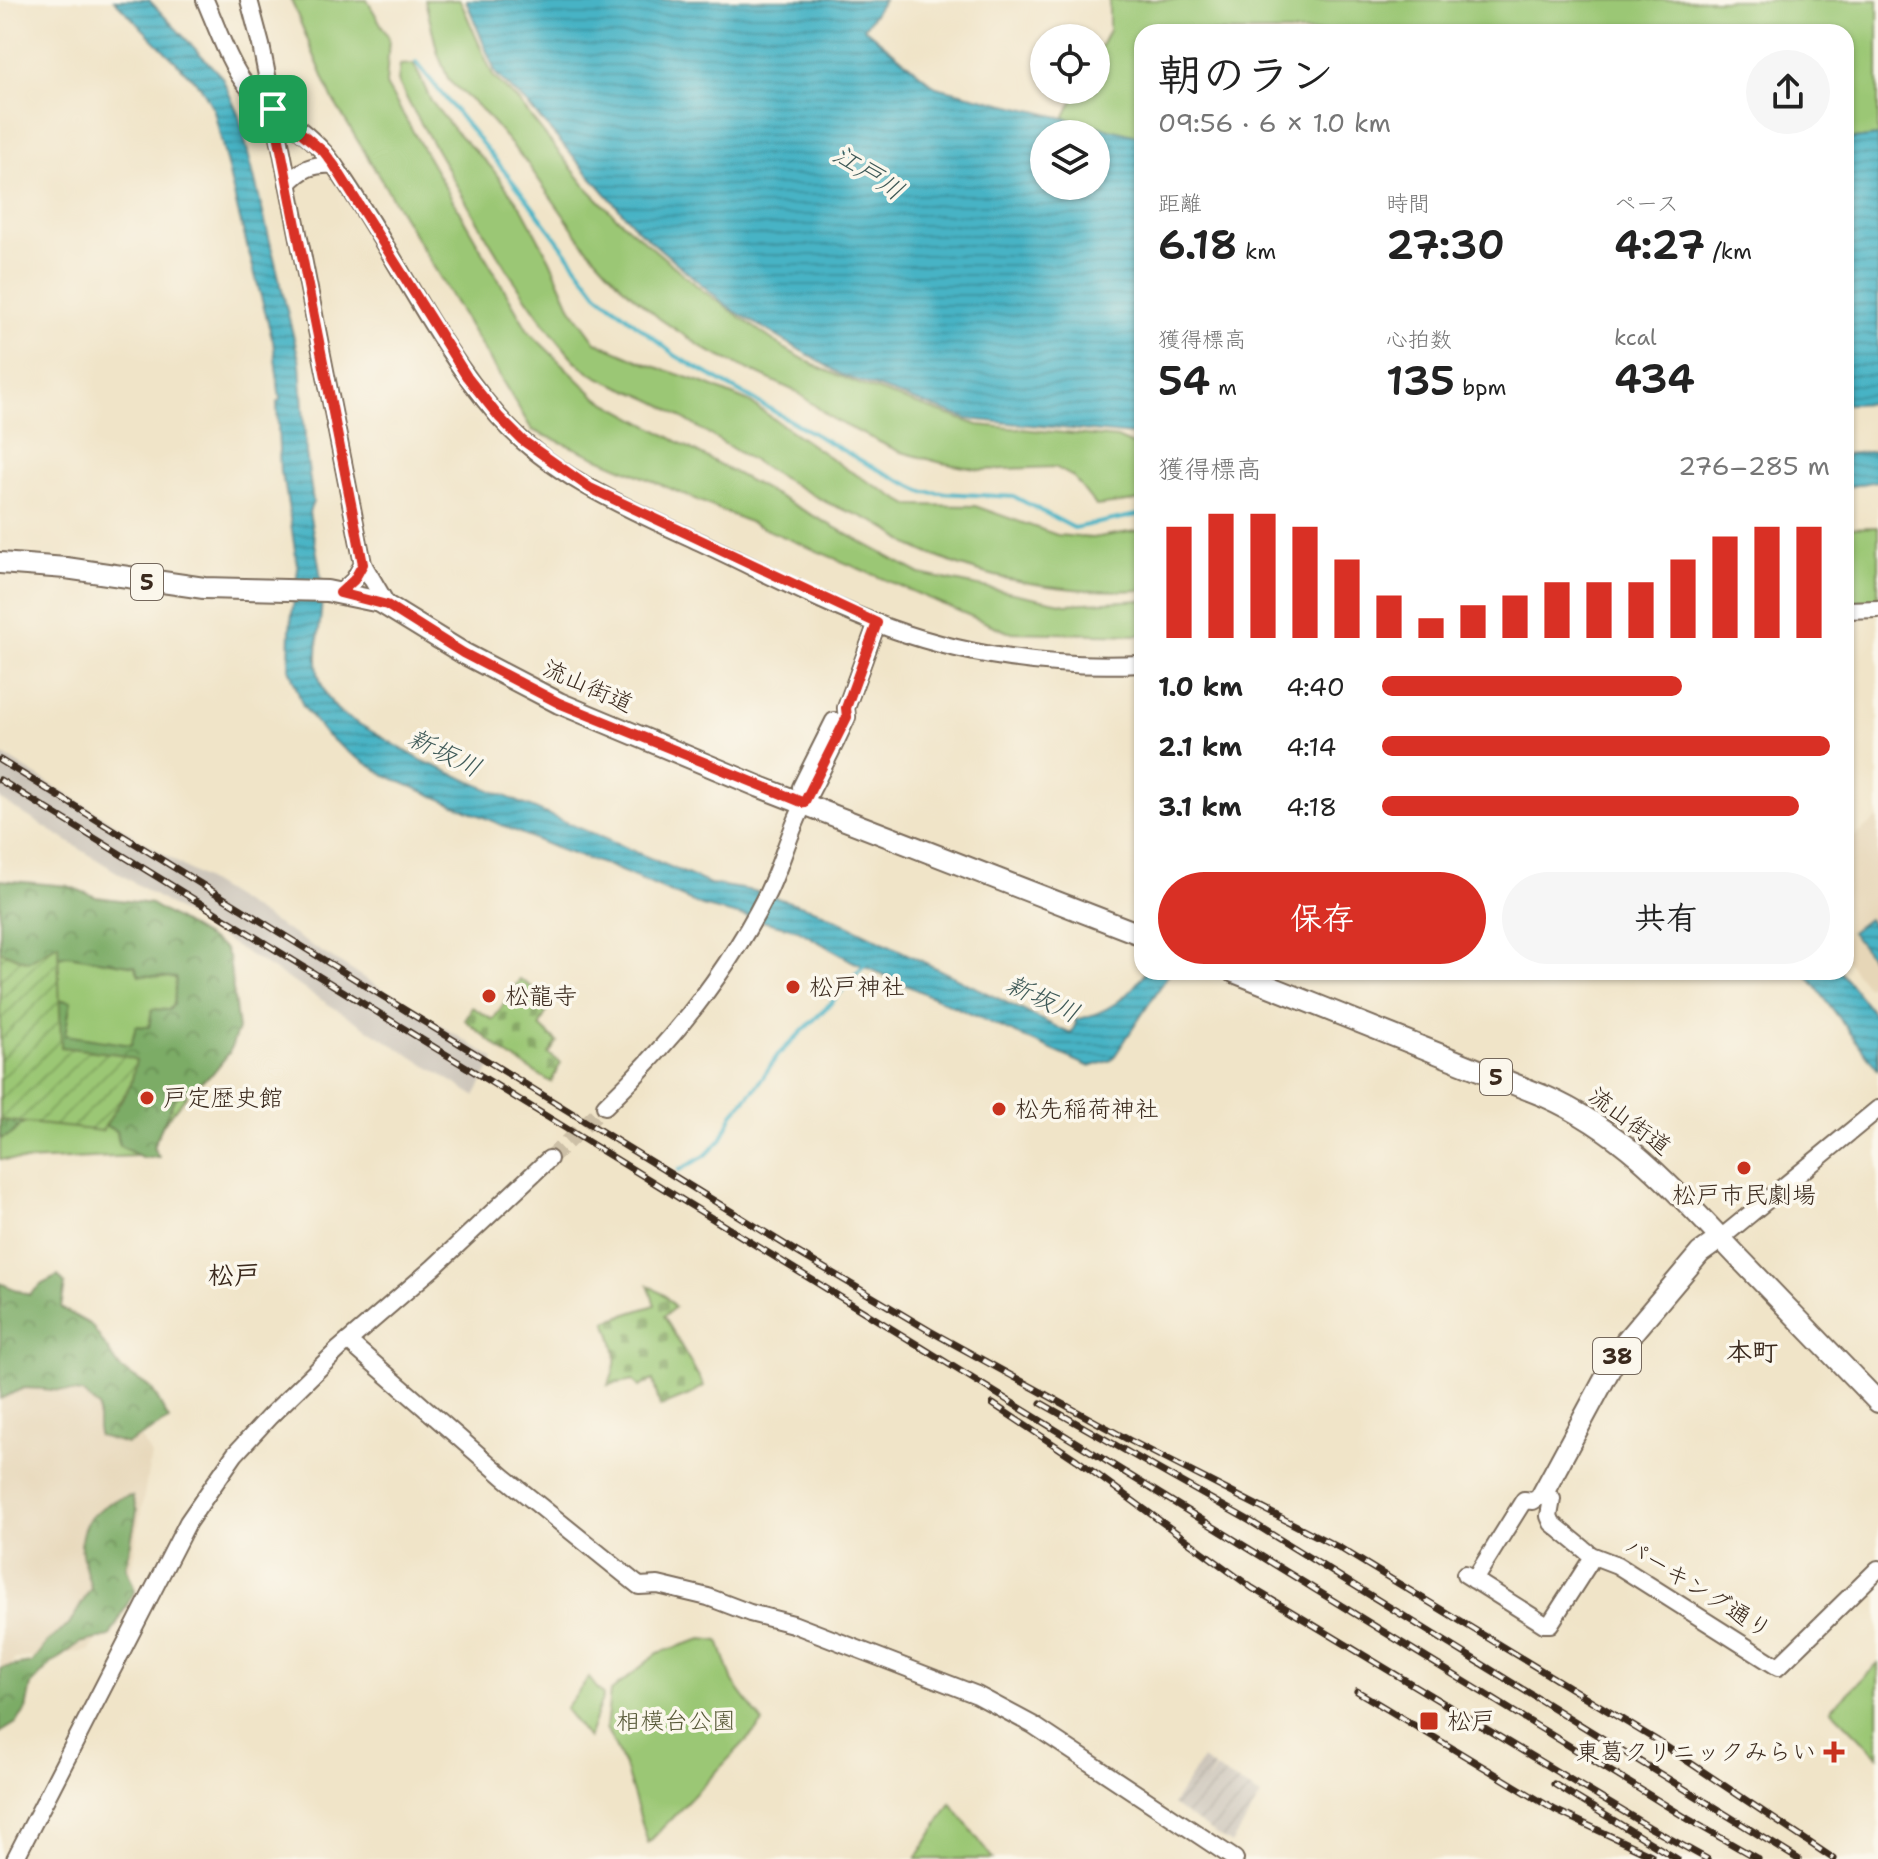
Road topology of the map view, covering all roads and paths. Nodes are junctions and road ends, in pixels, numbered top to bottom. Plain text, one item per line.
1 (205, 0) edge
2 (249, 0) edge
3 (273, 109) junction
4 (334, 165) junction
5 (288, 184) junction
6 (0, 563) edge
7 (363, 564) junction
8 (331, 592) junction
9 (387, 605) junction
10 (1878, 609) edge
11 (1854, 610) edge
12 (877, 623) junction
13 (1134, 664) edge
14 (804, 803) junction
15 (1134, 932) edge
16 (1254, 980) edge
17 (605, 1106) tunnel mouth
18 (1878, 1109) edge
19 (549, 1159) tunnel mouth
20 (1721, 1238) junction
21 (348, 1341) junction
22 (1878, 1402) edge
23 (1547, 1497) junction
24 (1591, 1555) junction
25 (1878, 1569) edge
26 (15, 1859) edge
27 (1235, 1859) edge

1 - 3 street
2 - 3 street
3 - 4 street
3 - 5 street
4 - 5 street
4 - 12 street
5 - 7 street
6 - 8 main road, 流山街道 / 5
7 - 8 street
7 - 9 street
8 - 9 main road, 流山街道 / 5
9 - 14 main road, 流山街道 / 5
10 - 11 street
12 - 13 street
12 - 14 street
14 - 15 main road, 流山街道 / 5
14 - 17 street
16 - 20 main road, 流山街道 / 5
18 - 20 street
19 - 21 street
20 - 22 main road, 流山街道 / 5
20 - 23 main road, 38
21 - 26 street
21 - 27 street
23 - 24 street, パーキング通り
23 - 24 street
24 - 25 street, パーキング通り

